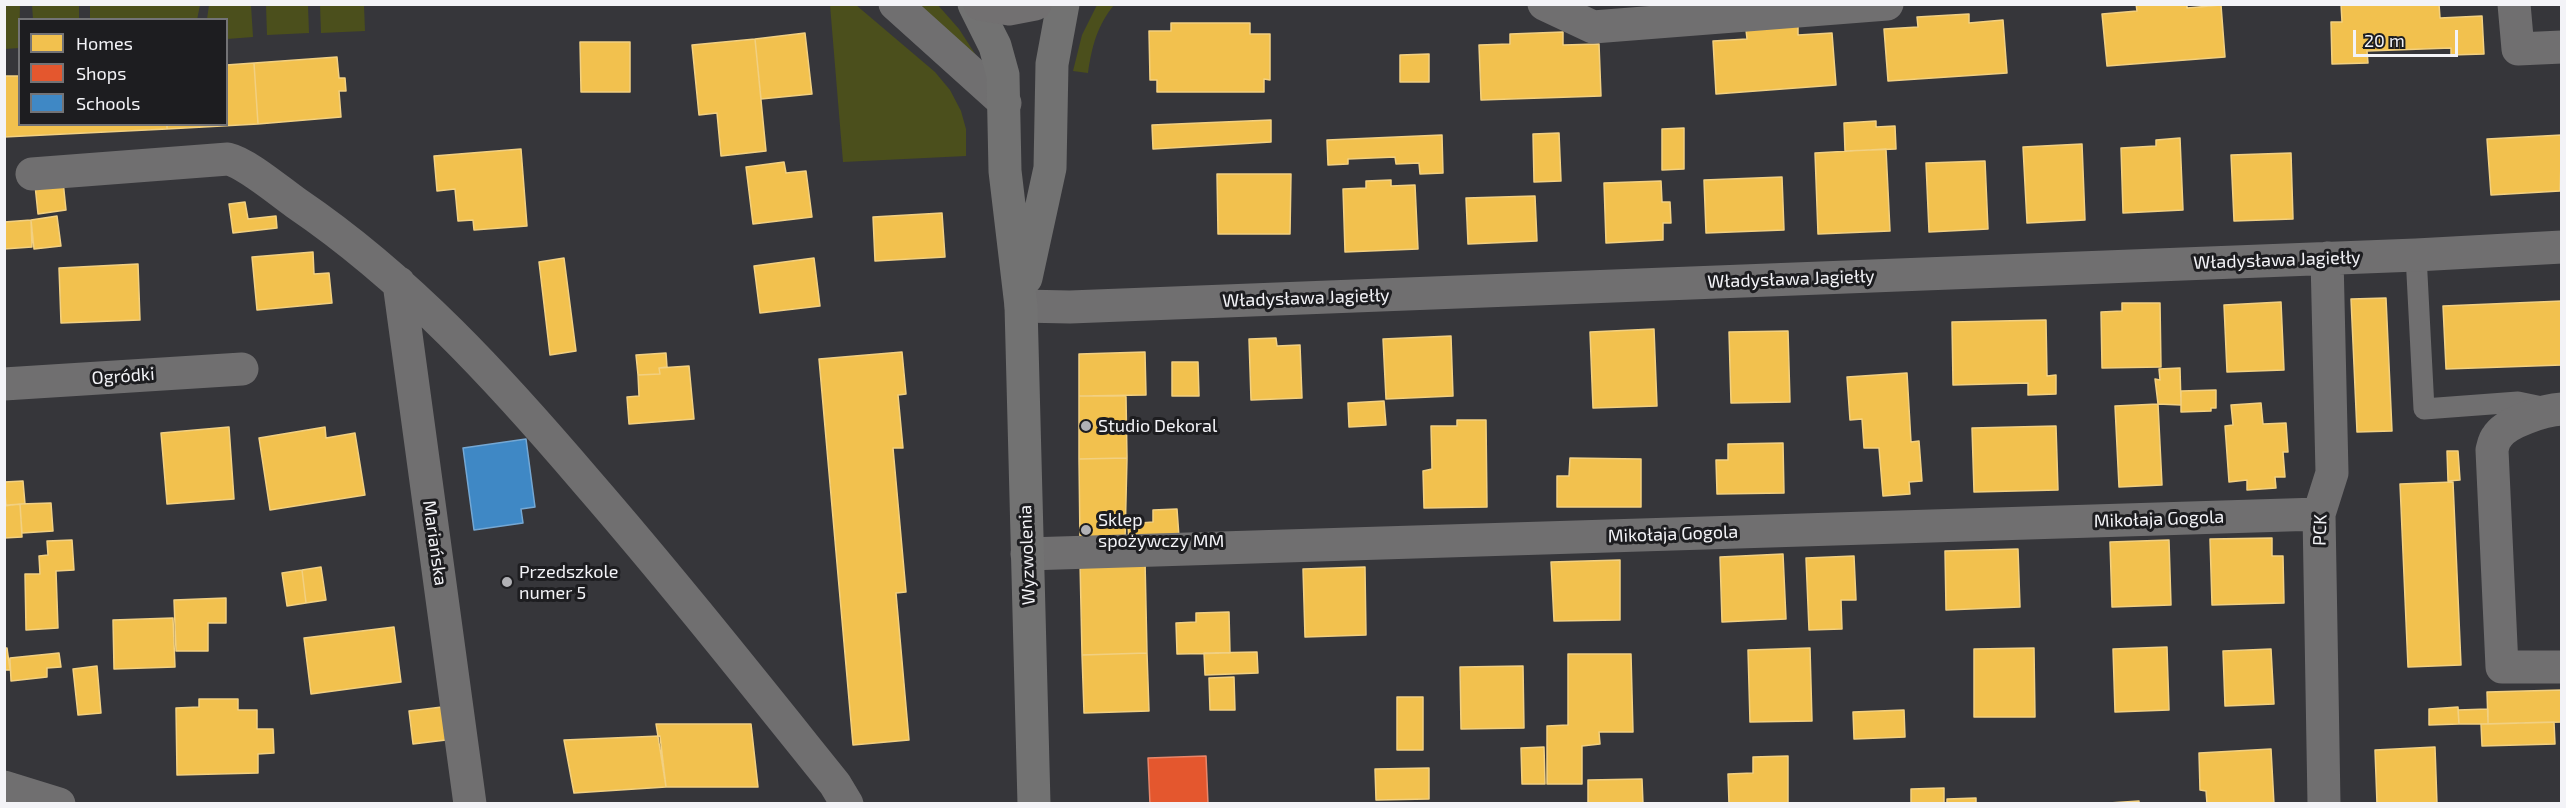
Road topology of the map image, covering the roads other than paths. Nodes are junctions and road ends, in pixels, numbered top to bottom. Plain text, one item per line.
1 (895, 4) edge
2 (974, 4) edge
3 (980, 4) edge
4 (1035, 4) edge
5 (1063, 4) edge
6 (1544, 4) edge
7 (1887, 4) edge
8 (2514, 4) edge
9 (2562, 47) edge
10 (1005, 104) junction
11 (32, 174) dead end
12 (2562, 247) edge
13 (2416, 255) junction
14 (2327, 258) junction
15 (399, 283) junction
16 (1021, 306) junction
17 (242, 369) dead end
18 (4, 384) edge
19 (2559, 409) edge
20 (2319, 514) junction
21 (1027, 554) junction
22 (2562, 667) edge
23 (4, 787) edge
24 (59, 804) edge
25 (470, 804) edge
26 (847, 804) edge
27 (1034, 804) edge
28 (2324, 804) edge

1 - 10 street
2 - 10 main road, Wyzwolenia
3 - 4 main road
5 - 16 main road, Wyzwolenia
6 - 7 street
8 - 9 street
10 - 16 main road, Wyzwolenia
11 - 15 street
12 - 13 street, Władysława Jagiełły
13 - 14 street, Władysława Jagiełły
13 - 19 lane
14 - 16 street, Władysława Jagiełły
14 - 20 street, PCK
15 - 25 street, Mariańska
15 - 26 street
16 - 21 main road, Wyzwolenia
17 - 18 street, Ogródki
19 - 22 street
20 - 21 street, Mikołaja Gogola
20 - 28 street, PCK
21 - 27 main road, Wyzwolenia
23 - 24 street

